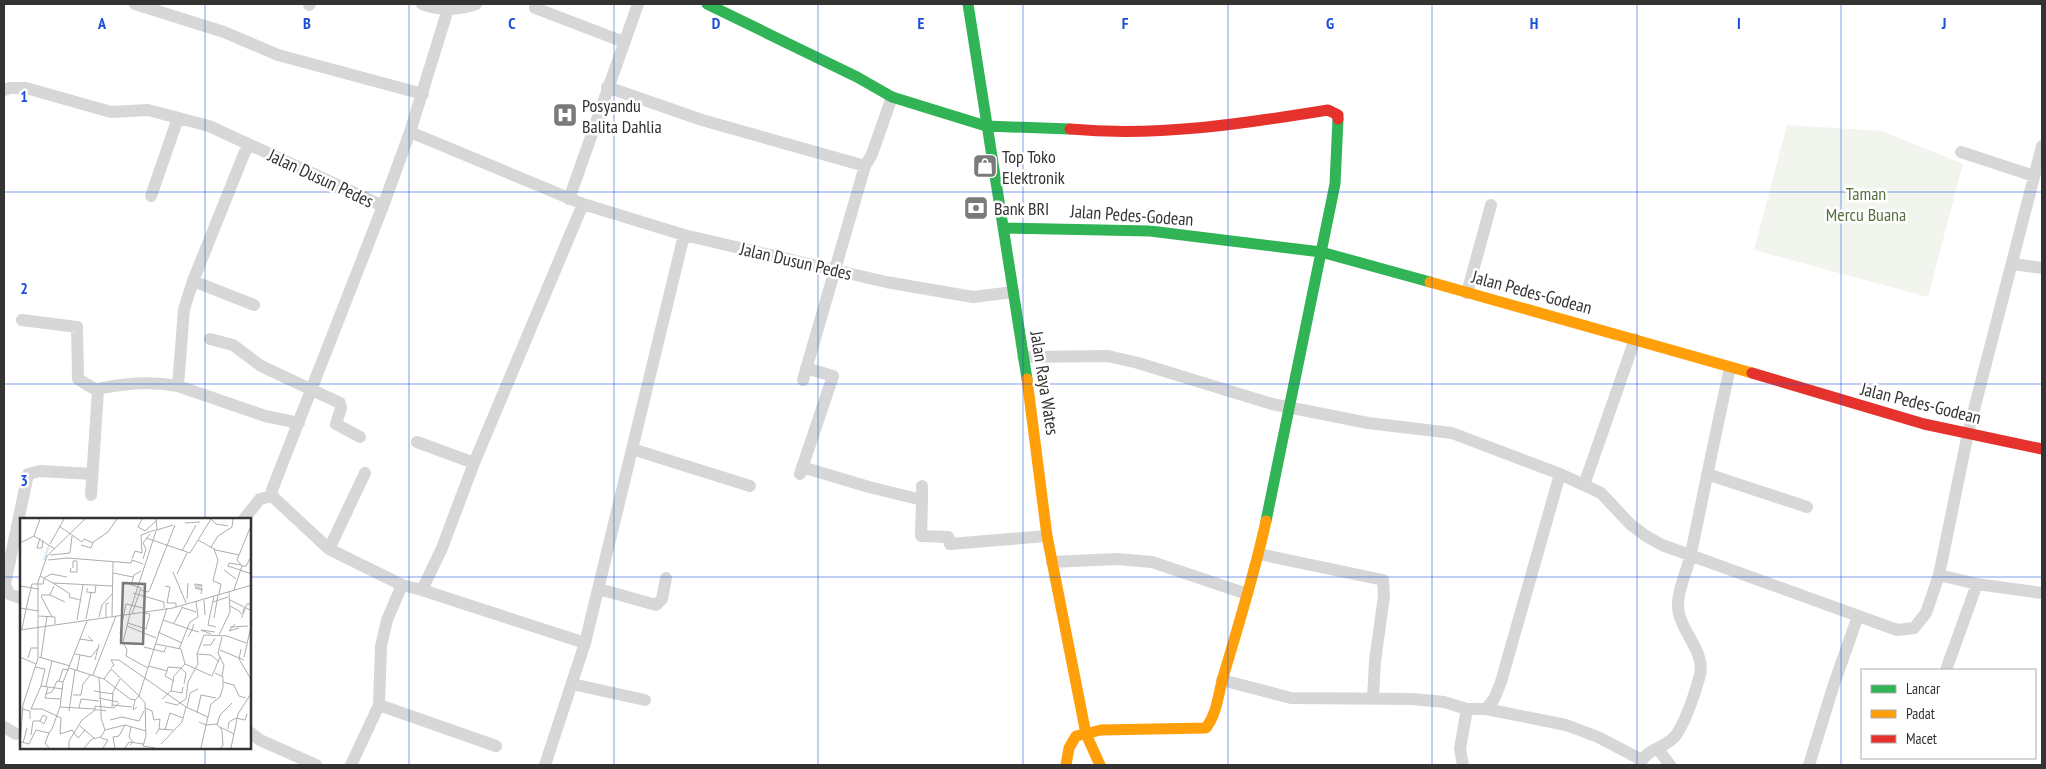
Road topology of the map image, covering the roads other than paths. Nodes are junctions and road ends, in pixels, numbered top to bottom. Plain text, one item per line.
1 (135, 4) edge
2 (422, 4) edge
3 (476, 4) edge
4 (638, 4) edge
5 (707, 4) edge
6 (968, 4) edge
7 (535, 8) dead end
8 (448, 9) junction
9 (624, 42) junction
10 (607, 87) junction
11 (4, 90) edge
12 (423, 94) junction
13 (892, 96) junction
14 (178, 118) junction
15 (986, 126) junction
16 (410, 132) junction
17 (248, 144) junction
18 (2042, 146) edge
19 (1961, 152) dead end
20 (865, 166) junction
21 (2034, 176) junction
22 (151, 196) dead end
23 (570, 198) junction
24 (583, 204) junction
25 (1491, 205) dead end
26 (383, 206) junction
27 (1002, 228) junction
28 (684, 236) junction
29 (1321, 252) junction
30 (2013, 264) junction
31 (2042, 268) edge
32 (834, 269) junction
33 (193, 281) junction
34 (1013, 292) junction
35 (1467, 292) junction
36 (254, 305) dead end
37 (22, 320) dead end
38 (210, 339) dead end
39 (1635, 339) junction
40 (1023, 357) junction
41 (806, 368) junction
42 (1730, 368) junction
43 (803, 380) dead end
44 (178, 386) junction
45 (97, 389) junction
46 (311, 389) junction
47 (1291, 408) junction
48 (299, 423) junction
49 (1968, 434) junction
50 (360, 437) dead end
51 (417, 442) dead end
52 (632, 448) junction
53 (2042, 449) edge
54 (474, 463) junction
55 (365, 473) dead end
56 (92, 474) junction
57 (1560, 474) junction
58 (1707, 474) junction
59 (1584, 484) junction
60 (750, 486) dead end
61 (922, 486) dead end
62 (91, 495) dead end
63 (272, 496) junction
64 (922, 500) junction
65 (1807, 507) dead end
66 (245, 518) edge
67 (1047, 536) junction
68 (330, 549) junction
69 (1259, 554) junction
70 (1691, 556) junction
71 (1052, 562) junction
72 (1939, 575) junction
73 (666, 578) dead end
74 (1977, 584) junction
75 (402, 585) junction
76 (599, 589) junction
77 (422, 590) junction
78 (1247, 594) junction
79 (2042, 594) edge
80 (20, 598) edge
81 (1858, 616) junction
82 (585, 643) junction
83 (1946, 669) edge
84 (1222, 680) junction
85 (572, 684) junction
86 (1373, 698) junction
87 (645, 700) dead end
88 (379, 705) junction
89 (1467, 709) junction
90 (1486, 709) junction
91 (4, 727) edge
92 (251, 733) edge
93 (16, 734) dead end
94 (1086, 734) junction
95 (496, 746) dead end
96 (1658, 749) junction
97 (1641, 762) edge
98 (316, 765) edge
99 (351, 765) edge
100 (545, 765) edge
101 (1066, 765) edge
102 (1100, 765) edge
103 (1463, 765) edge
104 (1670, 765) edge
105 (1809, 765) edge

1 - 12 street
2 - 8 street
3 - 8 street
4 - 9 street
5 - 13 main road
6 - 15 main road, Jalan Raya Wates
7 - 9 street
8 - 12 street
9 - 10 street
10 - 20 street
10 - 23 street
11 - 14 street, Jalan Dusun Pedes
12 - 16 street
13 - 15 main road
13 - 20 street
14 - 17 street, Jalan Dusun Pedes
14 - 22 street
15 - 27 main road, Jalan Raya Wates
15 - 29 main road
16 - 23 street, Jalan Dusun Pedes
16 - 26 street, Jalan Dusun Pedes
17 - 26 street, Jalan Dusun Pedes
17 - 33 street
18 - 21 street
19 - 21 street
20 - 32 street
21 - 30 street
23 - 24 street, Jalan Dusun Pedes
24 - 28 street, Jalan Dusun Pedes
24 - 54 street
25 - 35 street
26 - 46 street
27 - 29 main road, Jalan Pedes-Godean
27 - 34 main road, Jalan Raya Wates
28 - 32 street, Jalan Dusun Pedes
28 - 52 street
29 - 35 main road, Jalan Pedes-Godean
29 - 47 main road
30 - 31 street
30 - 49 street
32 - 34 street, Jalan Dusun Pedes
32 - 41 street
33 - 36 street
33 - 44 street
34 - 40 main road, Jalan Raya Wates
35 - 39 main road, Jalan Pedes-Godean
37 - 45 street
38 - 46 street
39 - 42 main road, Jalan Pedes-Godean
39 - 59 street
40 - 47 street
40 - 67 main road, Jalan Raya Wates
41 - 43 street
41 - 64 street
42 - 49 main road, Jalan Pedes-Godean
42 - 58 street
44 - 45 street
44 - 48 street
45 - 56 street
46 - 48 street
46 - 50 street
47 - 57 street
47 - 69 main road
48 - 63 street
49 - 53 main road, Jalan Pedes-Godean
49 - 72 street
51 - 54 street
52 - 60 street
52 - 76 street
54 - 77 street
55 - 68 street
56 - 62 street
56 - 80 street
57 - 59 street
57 - 90 street
58 - 65 street
58 - 70 street
59 - 70 street
61 - 64 street
63 - 66 street
63 - 68 street
64 - 67 street
67 - 71 main road, Jalan Raya Wates
68 - 75 street
69 - 78 main road
69 - 86 street
70 - 81 street
70 - 96 street
71 - 78 street
71 - 94 main road, Jalan Raya Wates
72 - 74 street
72 - 81 street
73 - 76 street
74 - 79 street
74 - 83 street
75 - 77 street
75 - 88 street
76 - 82 street
77 - 82 street
78 - 84 main road
81 - 105 street
82 - 85 street
84 - 86 street
84 - 94 main road
85 - 87 street
85 - 100 street
86 - 89 street
88 - 95 street
88 - 99 street
89 - 90 street
89 - 103 street
90 - 97 street
91 - 93 street
92 - 98 street
94 - 101 main road
94 - 102 main road, Jalan Raya Wates
96 - 97 street
96 - 104 street

